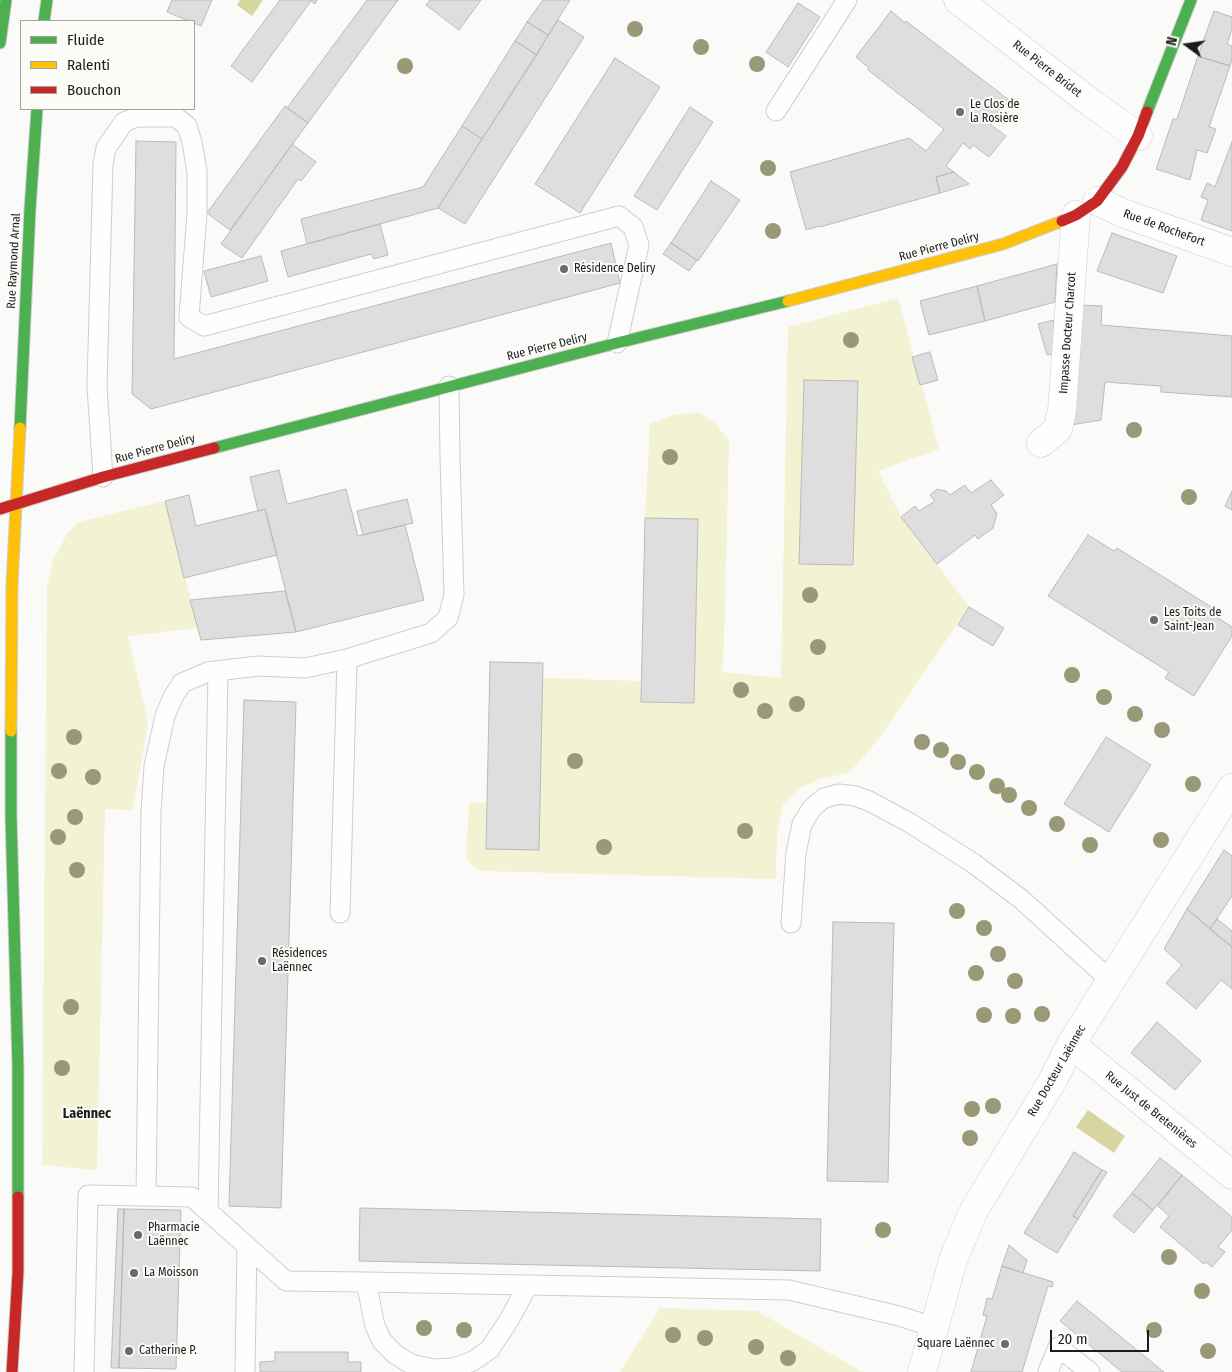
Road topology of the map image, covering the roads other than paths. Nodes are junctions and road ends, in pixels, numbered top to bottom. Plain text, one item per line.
1 (6, 0) edge
2 (47, 0) edge
3 (847, 0) edge
4 (958, 0) edge
5 (1191, 0) edge
6 (44, 20) edge
7 (0, 39) edge
8 (37, 110) edge
9 (776, 111) dead end
10 (1138, 136) junction
11 (1087, 208) junction
12 (1232, 252) edge
13 (617, 343) junction
14 (450, 386) junction
15 (1040, 443) dead end
16 (103, 476) junction
17 (16, 504) junction
18 (0, 509) edge
19 (347, 659) junction
20 (218, 671) junction
21 (1232, 788) edge
22 (340, 913) dead end
23 (791, 923) dead end
24 (1111, 981) junction
25 (1071, 1044) junction
26 (1232, 1175) edge
27 (146, 1196) junction
28 (208, 1211) junction
29 (247, 1246) junction
30 (366, 1282) junction
31 (528, 1285) junction
32 (934, 1327) junction
33 (12, 1372) edge
34 (84, 1372) edge
35 (245, 1372) edge
36 (922, 1372) edge
37 (1048, 1372) edge
38 (1090, 1372) edge

1 - 7 street
2 - 6 street
3 - 9 lane
4 - 10 street, Rue Pierre Bridet
5 - 10 street
8 - 17 street, Rue Raymond Arnal
10 - 11 street
11 - 12 street, Rue de RocheFort
11 - 13 street, Rue Pierre Deliry
11 - 15 street, Impasse Docteur Charcot
13 - 14 street, Rue Pierre Deliry
13 - 16 lane
14 - 16 street, Rue Pierre Deliry
14 - 19 lane
16 - 17 street, Rue Pierre Deliry
17 - 18 street, Rue Pierre Deliry
17 - 33 street, Rue Raymond Arnal
19 - 20 lane
19 - 22 lane
20 - 27 lane
20 - 28 lane
21 - 24 street, Rue Docteur Laënnec
23 - 24 lane
24 - 25 street, Rue Docteur Laënnec
25 - 26 street, Rue Just de Bretenières
25 - 32 street, Rue Docteur Laënnec
27 - 28 lane
27 - 34 lane
28 - 29 lane
29 - 30 lane
29 - 35 lane
30 - 31 lane
30 - 31 lane
31 - 32 lane
32 - 36 street, Rue Docteur Laënnec
37 - 38 lane

